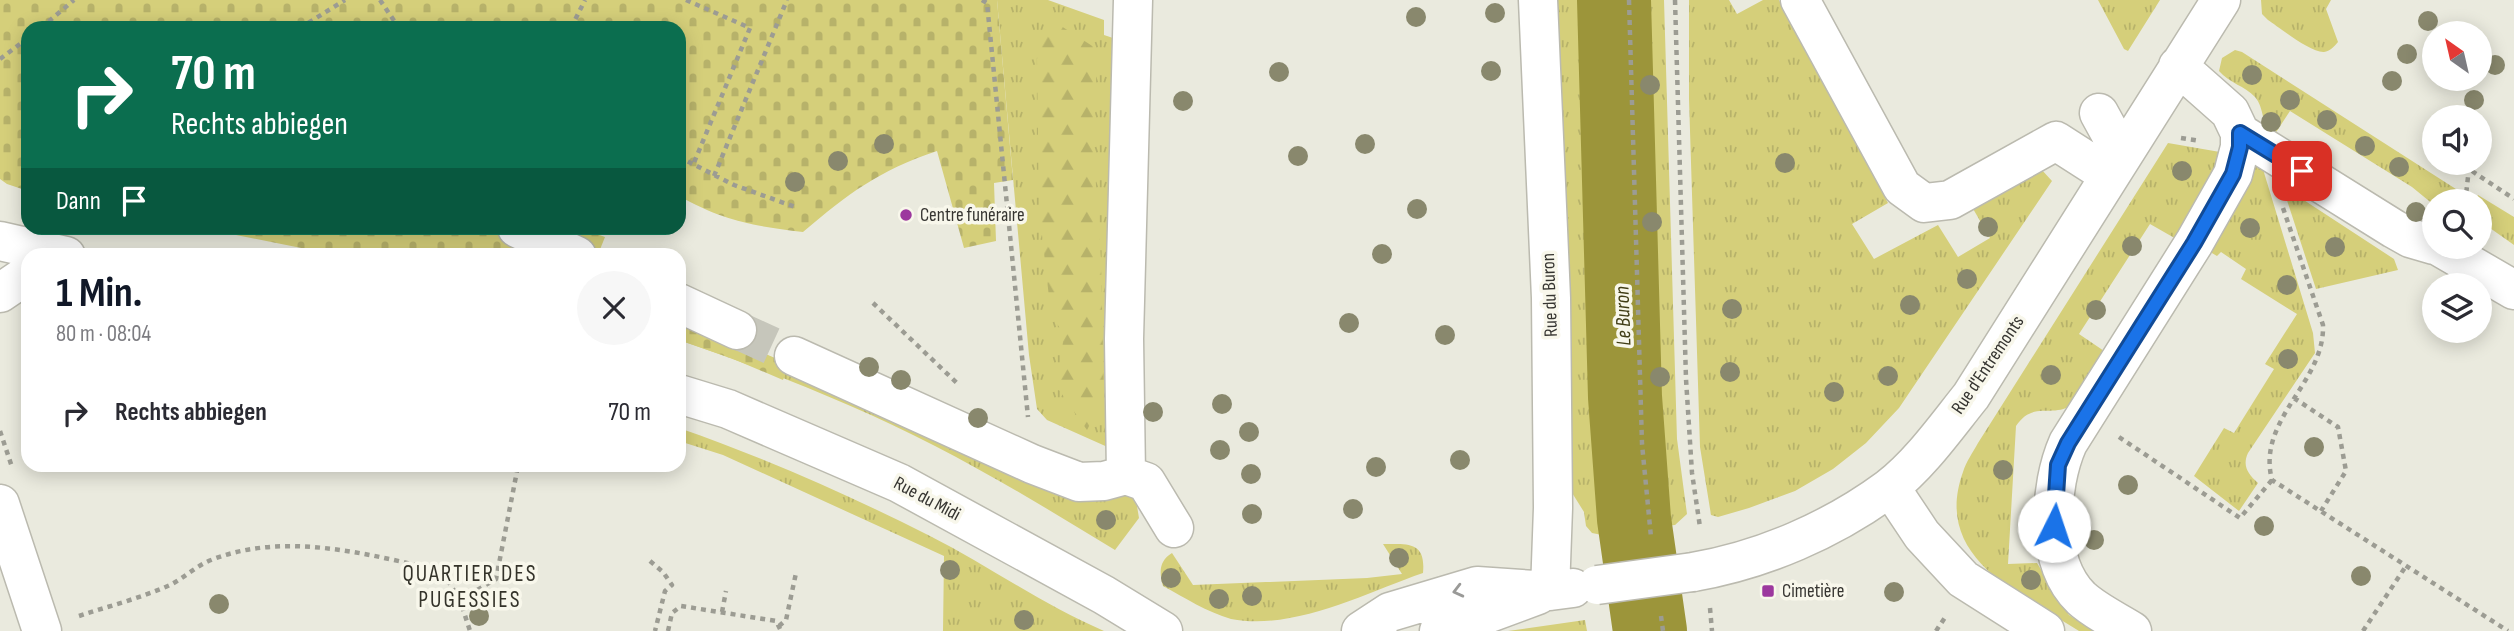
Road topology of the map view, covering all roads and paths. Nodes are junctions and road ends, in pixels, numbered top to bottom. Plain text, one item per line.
1 (74, 0) edge
2 (345, 0) edge
3 (380, 0) edge
4 (585, 0) edge
5 (687, 0) edge
6 (787, 0) edge
7 (982, 0) edge
8 (1133, 0) edge
9 (1538, 0) edge
10 (1629, 0) edge
11 (1675, 0) edge
12 (1800, 0) edge
13 (2221, 0) edge
14 (49, 21) edge
15 (311, 21) edge
16 (394, 21) edge
17 (575, 21) edge
18 (21, 43) edge
19 (0, 59) edge
20 (2178, 66) junction
21 (2099, 113) dead end
22 (2240, 133) junction
23 (2279, 157) junction
24 (686, 161) edge
25 (693, 165) junction
26 (2116, 165) junction
27 (2478, 175) edge
28 (714, 176) junction
29 (2468, 177) dead end
30 (2467, 189) edge
31 (2514, 199) edge
32 (798, 208) dead end
33 (532, 235) edge
34 (0, 241) edge
35 (2422, 241) edge
36 (31, 248) edge
37 (560, 248) edge
38 (2461, 259) edge
39 (21, 279) edge
40 (2514, 290) edge
41 (0, 293) edge
42 (873, 303) dead end
43 (686, 306) edge
44 (737, 330) tunnel mouth
45 (794, 356) tunnel mouth
46 (962, 388) dead end
47 (686, 396) edge
48 (2294, 398) junction
49 (2086, 415) junction
50 (1032, 464) junction
51 (517, 472) edge
52 (1126, 475) junction
53 (2272, 480) junction
54 (1890, 487) junction
55 (0, 504) edge
56 (2321, 512) junction
57 (1700, 527) dead end
58 (1174, 528) dead end
59 (1651, 541) dead end
60 (650, 561) dead end
61 (2406, 565) junction
62 (796, 573) dead end
63 (726, 591) dead end
64 (1550, 591) junction
65 (460, 600) junction
66 (1660, 605) dead end
67 (1709, 607) dead end
68 (722, 612) junction
69 (58, 624) edge
70 (780, 628) edge
71 (470, 631) edge
72 (655, 631) edge
73 (667, 631) edge
74 (1163, 631) edge
75 (1362, 631) edge
76 (1439, 631) edge
77 (1663, 631) edge
78 (1712, 631) edge
79 (2045, 631) edge
80 (2132, 631) edge
81 (2363, 631) edge
82 (2508, 631) edge

1 - 14 path
2 - 15 path
3 - 16 path
4 - 17 path
5 - 25 path
6 - 28 path
7 - 50 path
8 - 52 street
9 - 64 street, Rue du Buron
10 - 59 path
11 - 57 path
12 - 26 street
13 - 20 street, Rue d'Entremonts
18 - 19 path
20 - 22 street
20 - 26 street, Rue d'Entremonts
21 - 26 street
22 - 23 street
22 - 49 street
23 - 35 street
23 - 48 path
24 - 25 path
25 - 28 path
26 - 54 street, Rue d'Entremonts
27 - 31 path
28 - 32 path
29 - 30 path
33 - 37 street
34 - 36 street
38 - 40 street
39 - 41 street
42 - 46 path
43 - 44 street
45 - 50 street
47 - 74 street, Rue du Midi
48 - 53 path
48 - 56 path
49 - 53 path
49 - 80 street
50 - 52 street
51 - 65 path
52 - 58 street
53 - 56 path
54 - 64 street, Rue d'Entremonts, bridge
54 - 79 street
55 - 69 street
56 - 61 path
60 - 72 path
61 - 81 path
61 - 82 path
62 - 70 path
63 - 68 path
64 -> 75 street, Rue d'Entremonts
64 - 76 street, Rue d'Entremonts
65 - 69 path
65 - 71 path
66 - 77 path
67 - 78 path
68 - 70 path
68 - 73 path

